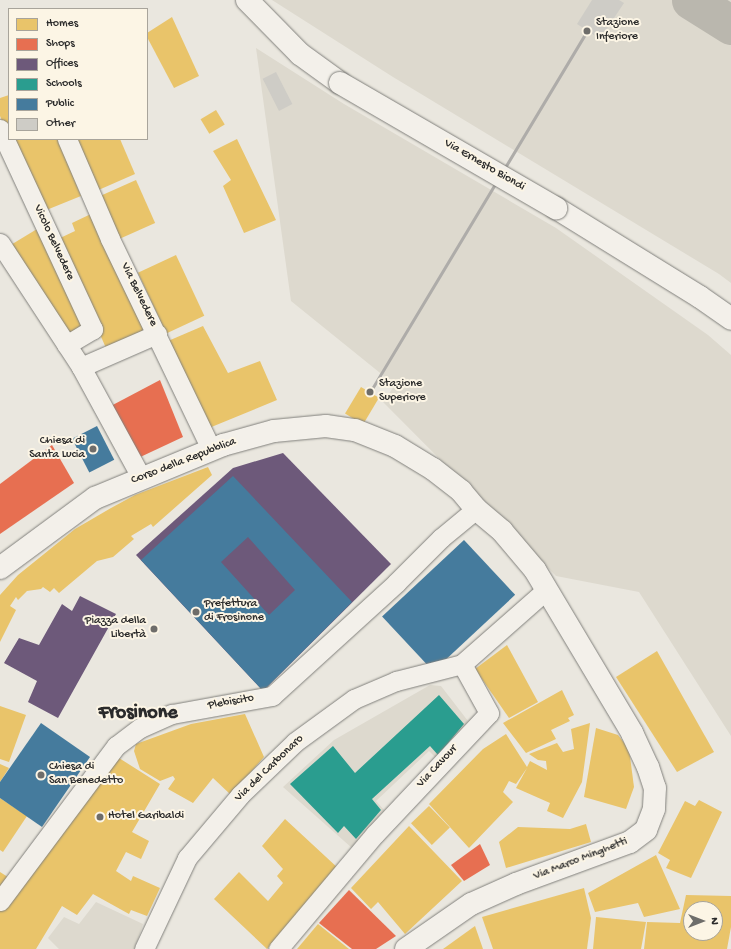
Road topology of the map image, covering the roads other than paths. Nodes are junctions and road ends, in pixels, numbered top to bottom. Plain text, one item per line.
1 (247, 0) edge
2 (0, 129) edge
3 (67, 140) edge
4 (0, 243) edge
5 (731, 319) edge
6 (157, 334) junction
7 (66, 345) junction
8 (81, 367) junction
9 (211, 449) junction
10 (141, 477) junction
11 (476, 509) junction
12 (0, 568) edge
13 (547, 589) junction
14 (462, 664) junction
15 (0, 901) edge
16 (144, 949) edge
17 (278, 949) edge
18 (406, 949) edge

1 - 5 main road, Via Ernesto Biondi, bridge
2 - 7 street, Vicolo Belvedere
3 - 6 street, Via Belvedere
4 - 7 street
6 - 8 street
6 - 9 street, Via Belvedere
7 - 8 street
8 - 10 street
9 - 10 main road, Corso della Repubblica
9 - 11 main road, Corso della Repubblica
10 - 12 main road, Corso della Repubblica
11 - 13 main road, Corso della Repubblica
11 - 15 street, Plebiscito
13 - 14 street
13 - 18 main road, Via Marco Minghetti
14 - 16 street, Via del Carbonaro
14 - 17 street, Via Cavour

